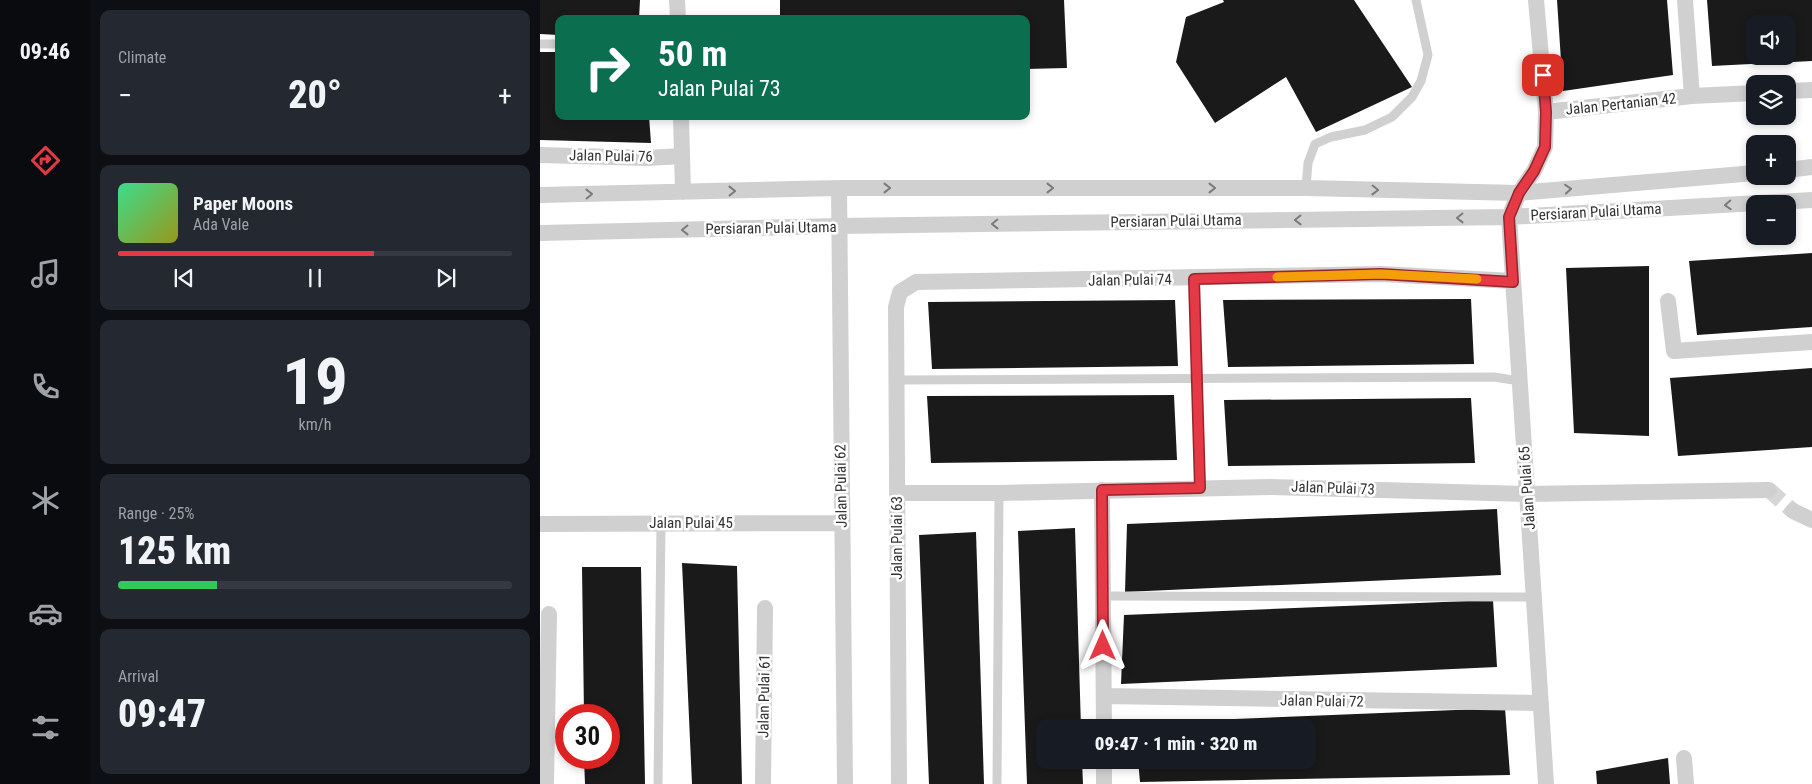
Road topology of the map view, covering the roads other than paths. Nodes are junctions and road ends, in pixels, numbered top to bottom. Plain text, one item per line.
1 (677, 0) edge
2 (1416, 0) edge
3 (1536, 0) edge
4 (1685, 0) edge
5 (678, 15) edge
6 (540, 44) edge
7 (555, 44) edge
8 (1812, 90) edge
9 (1796, 91) edge
10 (1746, 93) edge
11 (1692, 96) junction
12 (1546, 112) junction
13 (681, 120) edge
14 (540, 155) edge
15 (681, 156) junction
16 (1812, 168) edge
17 (1796, 169) edge
18 (1746, 174) edge
19 (839, 188) junction
20 (1306, 188) junction
21 (683, 192) junction
22 (1519, 193) junction
23 (540, 195) edge
24 (1812, 200) edge
25 (1509, 217) junction
26 (839, 226) junction
27 (540, 233) edge
28 (1194, 279) junction
29 (1513, 282) junction
30 (900, 292) joint
31 (1668, 301) dead end
32 (1812, 342) edge
33 (1198, 379) junction
34 (896, 380) junction
35 (1520, 381) junction
36 (1200, 488) junction
37 (1102, 490) junction
38 (1769, 490) tunnel mouth
39 (897, 493) junction
40 (999, 493) junction
41 (1527, 494) junction
42 (1793, 511) tunnel mouth
43 (1812, 520) edge
44 (842, 523) junction
45 (540, 524) edge
46 (661, 524) junction
47 (1103, 596) junction
48 (1534, 597) junction
49 (765, 608) dead end
50 (549, 614) dead end
51 (1104, 696) junction
52 (1541, 703) junction
53 (1104, 719) edge
54 (1684, 758) dead end
55 (1104, 769) edge
56 (546, 784) edge
57 (658, 784) edge
58 (763, 784) edge
59 (844, 784) edge
60 (899, 784) edge
61 (997, 784) edge
62 (1104, 784) edge
63 (1546, 784) edge
64 (1686, 784) edge

1 - 5 street
2 - 20 lane
3 - 12 street
4 - 11 street
6 - 7 lane
8 - 9 street
10 - 11 street, Jalan Pertanian 42
11 - 12 street, Jalan Pertanian 42
12 - 22 street, Jalan Pertanian 42
13 - 15 street
14 - 15 street, Jalan Pulai 76
15 - 21 street
16 - 17 street
22 -> 18 street, Persiaran Pulai Utama
19 -> 20 street, Persiaran Pulai Utama
21 -> 19 street, Persiaran Pulai Utama
19 - 26 street, Jalan Pulai 62
20 -> 22 street, Persiaran Pulai Utama
23 -> 21 street, Persiaran Pulai Utama
22 - 25 street, Jalan Pulai 65
24 -> 25 street, Persiaran Pulai Utama
25 -> 26 street, Persiaran Pulai Utama
25 - 29 street, Jalan Pulai 65
26 -> 27 street, Persiaran Pulai Utama
26 - 44 street, Jalan Pulai 62
28 - 29 street, Jalan Pulai 74
28 - 30 street, Jalan Pulai 74
28 - 33 lane
29 - 35 street, Jalan Pulai 65
30 - 34 street, Jalan Pulai 63
31 - 32 street
33 - 34 lane
33 - 35 lane
33 - 36 lane
34 - 39 street, Jalan Pulai 63
35 - 41 street, Jalan Pulai 65
36 - 37 street, Jalan Pulai 73
36 - 41 street, Jalan Pulai 73
37 - 40 street, Jalan Pulai 73
37 - 47 street
38 - 41 street, Jalan Pulai 73
39 - 40 street, Jalan Pulai 73
39 - 60 street, Jalan Pulai 63
40 - 61 lane
41 - 48 street, Jalan Pulai 65
42 - 43 street
44 - 46 street, Jalan Pulai 45
44 - 59 street, Jalan Pulai 62
45 - 46 street, Jalan Pulai 45
46 - 57 lane
47 - 48 lane
47 - 51 street
48 - 52 street, Jalan Pulai 65
49 - 58 street, Jalan Pulai 61
50 - 56 street
51 - 52 street, Jalan Pulai 72
51 - 53 street
52 - 63 street, Jalan Pulai 65
54 - 64 street
55 - 62 street

